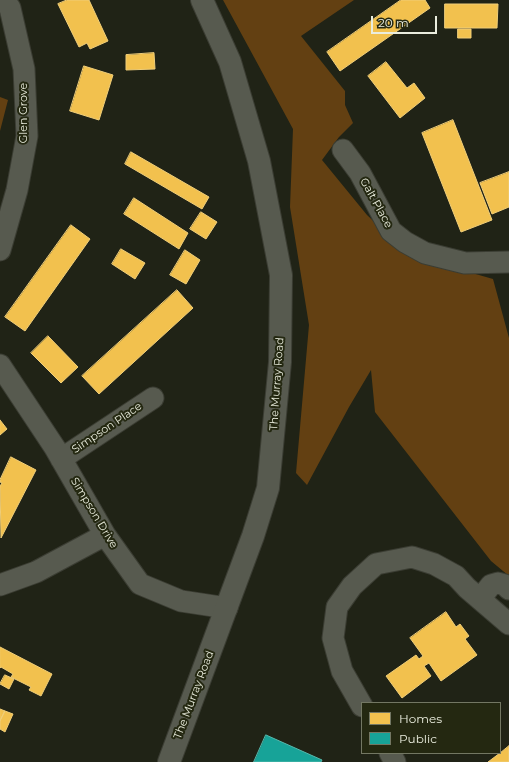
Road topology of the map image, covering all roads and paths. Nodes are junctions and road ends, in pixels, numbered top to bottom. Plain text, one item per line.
1 (4, 0) edge
2 (202, 0) edge
3 (343, 150) dead end
4 (0, 250) edge
5 (508, 267) edge
6 (0, 365) edge
7 (153, 398) dead end
8 (61, 459) junction
9 (105, 535) junction
10 (0, 585) edge
11 (509, 589) edge
12 (480, 599) junction
13 (227, 608) junction
14 (509, 624) edge
15 (361, 704) edge
16 (169, 762) edge

1 - 4 street, Glen Grove
2 - 13 street, The Murray Road
3 - 5 street, Galt Place
6 - 8 street, Simpson Drive
7 - 8 street, Simpson Place
8 - 9 street, Simpson Drive
9 - 10 street
9 - 13 street, Simpson Drive
11 - 12 street
12 - 14 street
12 - 15 street
13 - 16 street, The Murray Road

